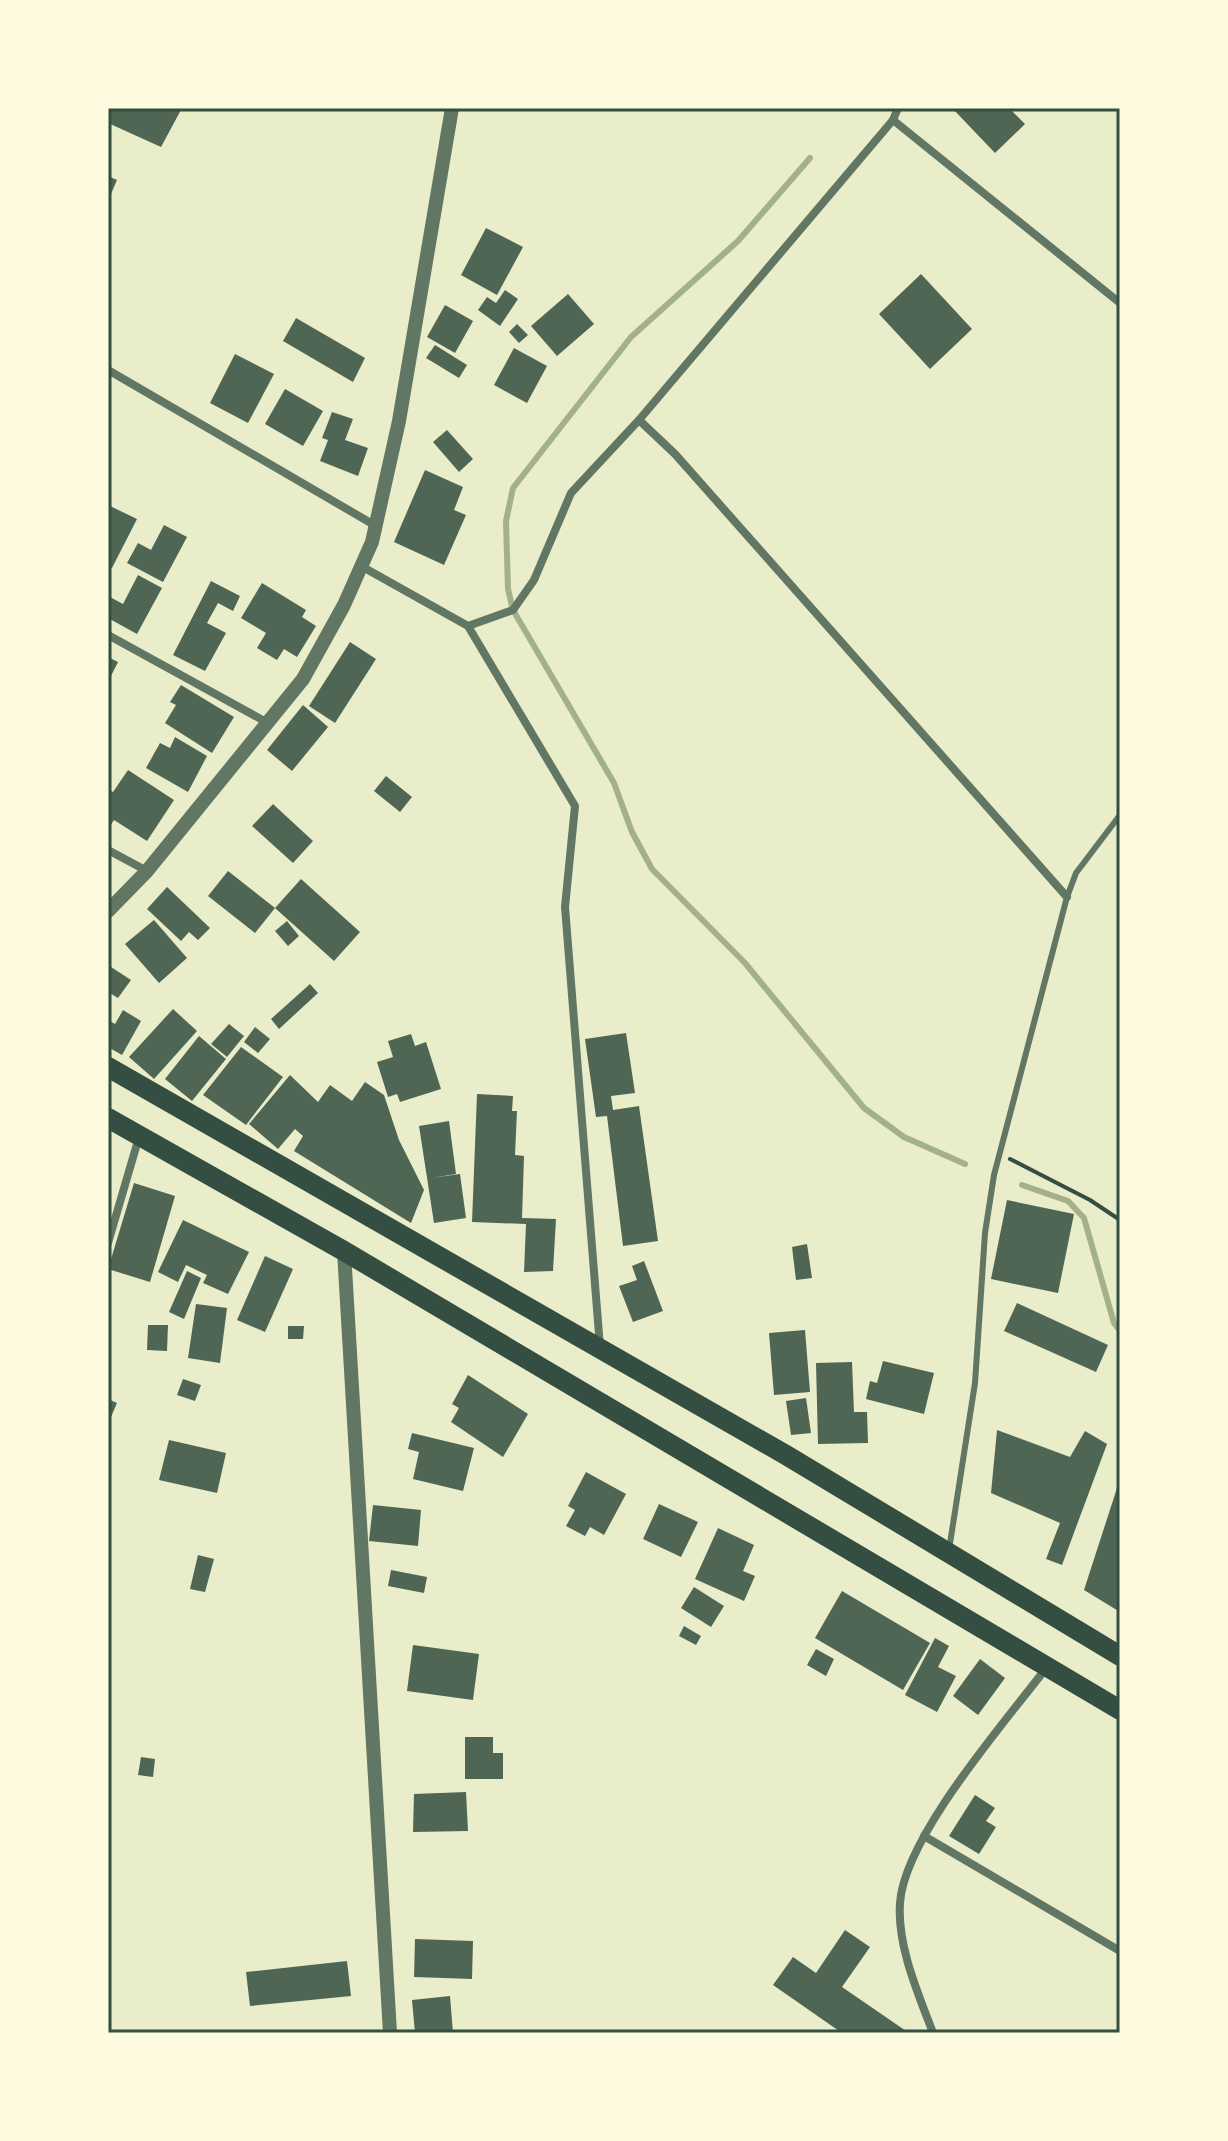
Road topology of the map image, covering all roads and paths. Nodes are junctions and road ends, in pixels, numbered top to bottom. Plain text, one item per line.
1 (452, 108) edge
2 (898, 108) edge
3 (893, 120) junction
4 (1120, 303) edge
5 (108, 370) edge
6 (639, 420) junction
7 (376, 526) junction
8 (361, 566) junction
9 (468, 626) junction
10 (108, 635) edge
11 (269, 724) junction
12 (1120, 815) edge
13 (108, 850) edge
14 (147, 871) junction
15 (1067, 897) junction
16 (108, 911) edge
17 (108, 1067) edge
18 (108, 1118) edge
19 (140, 1136) junction
20 (1000, 1153) junction
21 (1120, 1220) edge
22 (108, 1243) edge
23 (344, 1251) junction
24 (600, 1348) junction
25 (949, 1550) junction
26 (1120, 1656) edge
27 (1047, 1666) junction
28 (1120, 1710) edge
29 (924, 1836) junction
30 (1120, 1951) edge
31 (390, 2033) edge
32 (933, 2033) edge

1 - 7 street
2 - 3 street
3 - 4 street
3 - 6 street
5 - 7 street
6 - 9 street
6 - 15 street
7 - 8 street
8 - 9 street
8 - 11 street
9 - 24 street
10 - 11 street
11 - 14 street
12 - 15 lane
13 - 14 street
14 - 16 street
15 - 20 lane
17 - 24 main road
18 - 19 main road
19 - 22 street
19 - 23 main road
20 - 21 path
20 - 25 lane
23 - 27 main road
23 - 31 street
24 - 25 main road
25 - 26 main road
27 - 28 main road
27 - 29 street
29 - 30 street
29 - 32 street

